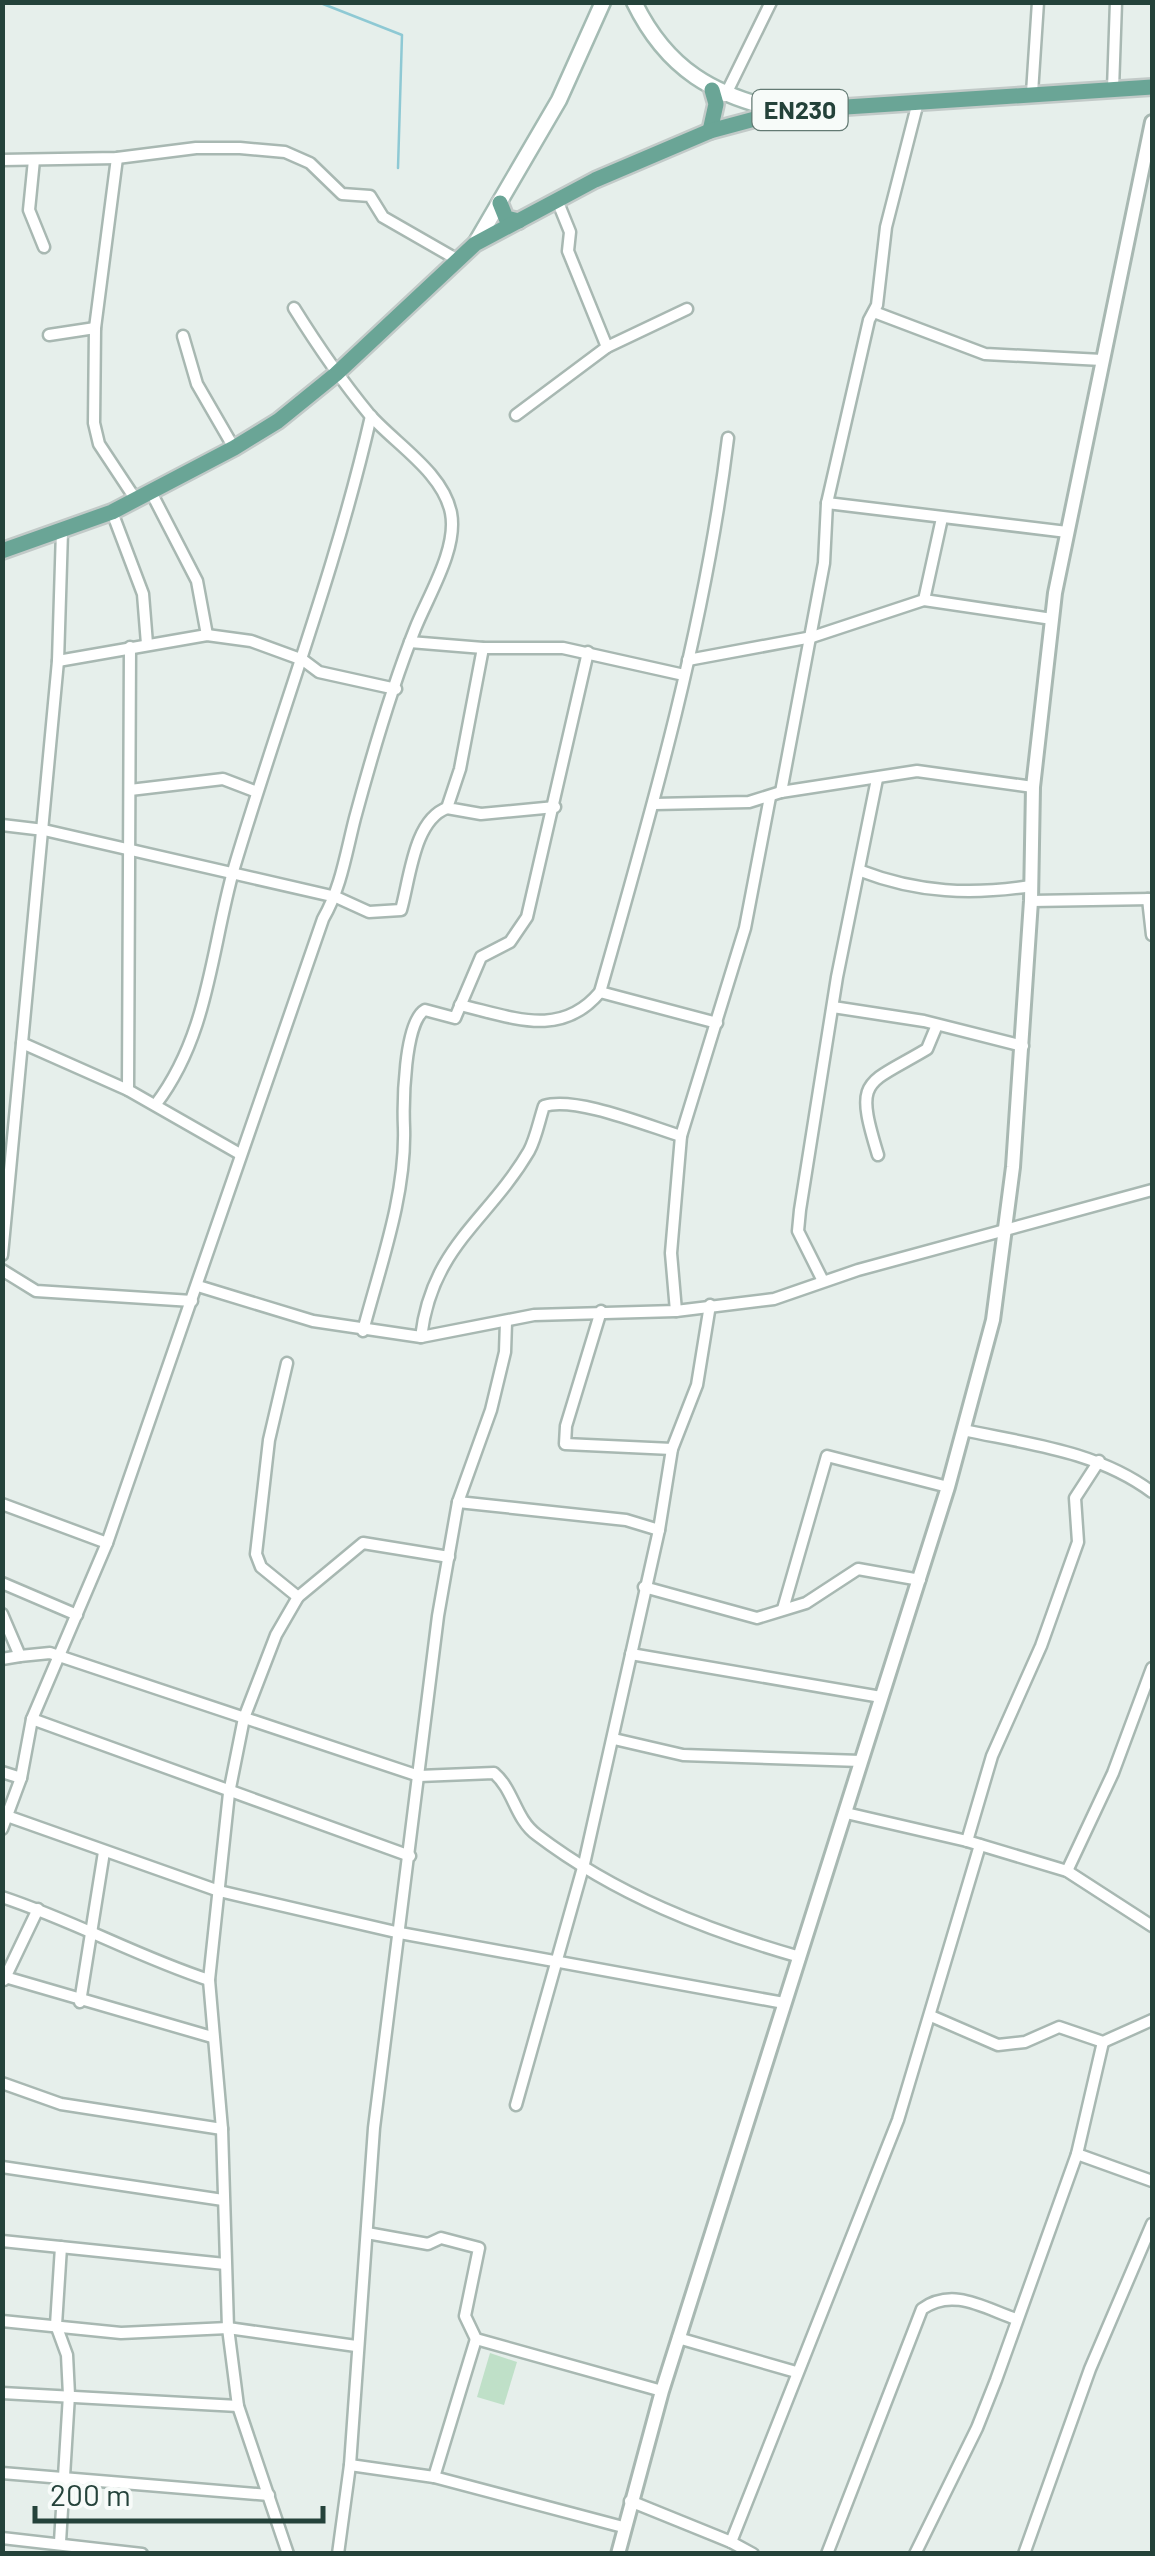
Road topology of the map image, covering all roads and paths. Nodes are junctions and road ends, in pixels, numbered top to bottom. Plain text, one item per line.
1 (771, 2) edge
2 (1038, 2) edge
3 (1116, 2) edge
4 (602, 3) edge
5 (634, 4) edge
6 (1152, 87) edge
7 (1114, 89) junction
8 (1032, 93) junction
9 (718, 94) junction
10 (918, 102) junction
11 (784, 111) junction
12 (1152, 122) edge
13 (710, 131) junction
14 (1150, 148) edge
15 (116, 158) junction
16 (2, 160) edge
17 (34, 160) junction
18 (557, 200) junction
19 (500, 203) junction
20 (519, 222) junction
21 (475, 244) junction
22 (44, 246) dead end
23 (458, 260) junction
24 (294, 308) dead end
25 (687, 309) dead end
26 (874, 312) junction
27 (95, 328) junction
28 (49, 335) dead end
29 (182, 336) dead end
30 (608, 347) junction
31 (1102, 360) junction
32 (336, 374) junction
33 (516, 415) dead end
34 (371, 416) junction
35 (728, 438) dead end
36 (234, 448) junction
37 (144, 497) junction
38 (827, 504) junction
39 (112, 512) junction
40 (942, 518) junction
41 (62, 531) junction
42 (1066, 532) junction
43 (2, 551) edge
44 (924, 600) junction
45 (1052, 619) junction
46 (208, 635) junction
47 (812, 637) junction
48 (410, 642) junction
49 (147, 644) junction
50 (130, 646) junction
51 (483, 648) junction
52 (588, 652) junction
53 (303, 660) junction
54 (688, 660) junction
55 (58, 661) junction
56 (684, 676) junction
57 (396, 689) junction
58 (877, 779) junction
59 (1033, 787) junction
60 (130, 790) junction
61 (257, 792) junction
62 (776, 795) junction
63 (654, 804) junction
64 (556, 807) junction
65 (447, 808) junction
66 (2, 825) edge
67 (44, 830) junction
68 (128, 850) junction
69 (862, 871) junction
70 (233, 874) junction
71 (1031, 886) junction
72 (336, 897) junction
73 (1150, 899) edge
74 (1031, 901) junction
75 (1152, 935) edge
76 (600, 992) junction
77 (460, 1005) junction
78 (832, 1007) junction
79 (717, 1024) junction
80 (937, 1025) junction
81 (22, 1043) junction
82 (1023, 1046) junction
83 (128, 1090) junction
84 (156, 1104) junction
85 (682, 1136) junction
86 (240, 1154) junction
87 (878, 1155) dead end
88 (7, 1166) edge
89 (1152, 1190) edge
90 (1006, 1231) junction
91 (2, 1255) edge
92 (2, 1270) edge
93 (824, 1281) junction
94 (198, 1286) junction
95 (192, 1301) junction
96 (710, 1305) junction
97 (601, 1311) junction
98 (676, 1311) junction
99 (506, 1322) junction
100 (362, 1332) junction
101 (420, 1336) junction
102 (287, 1362) dead end
103 (963, 1430) junction
104 (672, 1449) junction
105 (1099, 1461) junction
106 (948, 1486) junction
107 (1152, 1492) edge
108 (458, 1502) junction
109 (2, 1504) edge
110 (660, 1530) junction
111 (108, 1543) junction
112 (448, 1557) junction
113 (920, 1580) junction
114 (2, 1583) edge
115 (644, 1587) junction
116 (298, 1598) junction
117 (783, 1610) junction
118 (2, 1614) edge
119 (77, 1615) junction
120 (631, 1654) junction
121 (58, 1655) junction
122 (20, 1656) junction
123 (2, 1659) edge
124 (1152, 1668) edge
125 (881, 1697) junction
126 (244, 1718) junction
127 (32, 1720) junction
128 (614, 1739) junction
129 (861, 1761) junction
130 (2, 1772) edge
131 (420, 1776) junction
132 (21, 1778) junction
133 (229, 1793) junction
134 (846, 1813) junction
135 (7, 1816) junction
136 (2, 1829) edge
137 (966, 1840) junction
138 (980, 1844) junction
139 (104, 1852) junction
140 (410, 1856) junction
141 (584, 1864) junction
142 (1067, 1870) junction
143 (218, 1891) junction
144 (2, 1897) edge
145 (38, 1909) junction
146 (1152, 1926) edge
147 (400, 1933) junction
148 (90, 1934) junction
149 (800, 1957) junction
150 (558, 1963) junction
151 (4, 1980) edge
152 (210, 1980) junction
153 (80, 2002) junction
154 (784, 2003) junction
155 (931, 2016) junction
156 (1152, 2020) edge
157 (212, 2037) junction
158 (1103, 2042) junction
159 (2, 2083) edge
160 (516, 2105) dead end
161 (222, 2128) junction
162 (1077, 2154) junction
163 (2, 2167) edge
164 (1152, 2180) edge
165 (224, 2200) junction
166 (1152, 2224) edge
167 (368, 2233) junction
168 (2, 2240) edge
169 (61, 2247) junction
170 (226, 2264) junction
171 (1016, 2319) junction
172 (2, 2322) edge
173 (56, 2325) junction
174 (228, 2328) junction
175 (678, 2338) junction
176 (476, 2339) junction
177 (356, 2346) junction
178 (796, 2372) junction
179 (662, 2391) junction
180 (2, 2393) edge
181 (69, 2395) junction
182 (238, 2406) junction
183 (350, 2465) junction
184 (2, 2473) edge
185 (434, 2477) junction
186 (64, 2479) junction
187 (269, 2495) junction
188 (630, 2501) junction
189 (623, 2527) junction
190 (2, 2538) edge
191 (730, 2542) junction
192 (64, 2546) edge
193 (142, 2554) edge
194 (288, 2554) edge
195 (338, 2554) edge
196 (618, 2554) edge
197 (753, 2554) edge
198 (827, 2554) edge
199 (914, 2554) edge
200 (1024, 2554) edge

1 - 9 street
2 - 8 street
3 - 7 street
4 - 5 main road
4 - 19 main road
5 - 9 main road
6 - 7 main road, EN230
7 - 8 main road, EN230
8 - 10 main road, EN230
9 - 11 main road
9 - 13 main road
10 - 11 main road, EN230
10 - 26 street
11 - 13 main road, EN230
12 - 14 street
13 - 18 main road, EN230
14 - 31 street
15 - 17 street
15 - 23 street
15 - 27 street
16 - 17 street
17 - 22 street
18 - 20 main road, EN230
18 - 30 street
19 - 20 main road
19 - 21 main road
20 - 21 main road, EN230
21 - 23 main road, EN230
23 - 32 main road, EN230
24 - 32 street
25 - 30 street
26 - 31 street
26 - 38 street
27 - 28 street
27 - 37 street
29 - 36 street
30 - 33 street
31 - 42 street
32 - 34 street
32 - 36 main road, EN230
34 - 48 street
34 - 53 street
35 - 54 street
36 - 37 main road, EN230
37 - 39 main road, EN230
37 - 46 street
38 - 40 street
38 - 47 street
39 - 41 main road, EN230
39 - 49 street
40 - 42 street
40 - 44 street
41 - 43 main road, EN230
41 - 55 street
42 - 45 street
44 - 45 street
44 - 47 street
45 - 59 street
46 - 49 street
46 - 53 street
47 - 54 street
47 - 62 street
48 - 51 street
48 - 57 street
49 - 50 street
50 - 55 street
50 - 60 street
51 - 52 street
51 - 65 street
52 - 56 street
52 - 64 street
53 - 57 street
53 - 61 street
54 - 56 street
55 - 67 street
56 - 63 street
57 - 72 street
58 - 59 street
58 - 62 street
58 - 69 street
59 - 71 street
60 - 61 street
60 - 68 street
61 - 70 street
62 - 63 street
62 - 79 street
63 - 76 street
64 - 65 street
64 - 77 street
65 - 72 street
66 - 67 street
67 - 68 street
67 - 81 street
68 - 70 street
68 - 83 street
69 - 71 street
69 - 78 street
70 - 72 street
70 - 84 street
71 - 74 street
72 - 86 street
73 - 74 street
73 - 75 street
74 - 82 street
76 - 77 street
76 - 79 street
77 - 100 street
78 - 80 street
78 - 93 street
79 - 85 street
80 - 82 street
80 - 87 street
81 - 83 street
81 - 88 street
82 - 90 street
83 - 84 street
84 - 86 street
85 - 98 street
85 - 101 street
86 - 94 street
88 - 91 street
89 - 90 street
90 - 93 street
90 - 103 street
92 - 95 street
93 - 96 street
94 - 95 street
94 - 100 street
95 - 111 street
96 - 98 street
96 - 104 street
97 - 98 street
97 - 99 street
97 - 104 street
99 - 101 street
99 - 108 street
100 - 101 street
102 - 116 street
103 - 105 street
103 - 106 street
104 - 110 street
105 - 107 street
105 - 137 street
106 - 113 street
106 - 117 street
108 - 110 street
108 - 112 street
109 - 111 street
110 - 115 street
111 - 119 street
112 - 116 street
112 - 131 street
113 - 117 street
113 - 125 street
114 - 119 street
115 - 117 street
115 - 120 street
116 - 126 street
118 - 122 street
119 - 121 street
120 - 125 street
120 - 128 street
121 - 122 street
121 - 126 street
121 - 127 street
122 - 123 street
124 - 142 street
125 - 129 street
126 - 131 street
126 - 133 street
127 - 132 street
127 - 133 street
128 - 129 street
128 - 141 street
129 - 134 street
130 - 132 street
131 - 140 street
131 - 141 street
132 - 135 street
133 - 140 street
133 - 143 street
134 - 137 street
134 - 149 street
135 - 136 street
135 - 139 street
137 - 138 street
138 - 142 street
138 - 155 street
139 - 143 street
139 - 148 street
140 - 147 street
141 - 149 street
141 - 150 street
142 - 146 street
143 - 147 street
143 - 152 street
144 - 145 street
145 - 148 street
145 - 151 street
147 - 150 street
147 - 167 street
148 - 152 street
148 - 153 street
149 - 154 street
150 - 154 street
150 - 160 street
151 - 153 street
152 - 157 street
153 - 157 street
154 - 175 street
155 - 158 street
155 - 178 street
156 - 158 street
157 - 161 street
158 - 162 street
159 - 161 street
161 - 165 street
162 - 164 street
162 - 171 street
163 - 165 street
165 - 170 street
166 - 200 street
167 - 176 street
167 - 177 street
168 - 169 street
169 - 170 street
169 - 173 street
170 - 174 street
171 - 198 street
171 - 199 street
172 - 173 street
173 - 174 street
173 - 181 street
174 - 177 street
174 - 182 street
175 - 178 street
175 - 179 street
176 - 179 street
176 - 185 street
177 - 183 street
178 - 191 street
179 - 188 street
180 - 181 street
181 - 182 street
181 - 186 street
182 - 187 street
183 - 185 street
183 - 195 street
184 - 186 street
185 - 189 street
186 - 187 street
186 - 192 street
187 - 194 street
188 - 189 street
188 - 191 street
189 - 196 street
190 - 192 street
191 - 197 street
192 - 193 street

